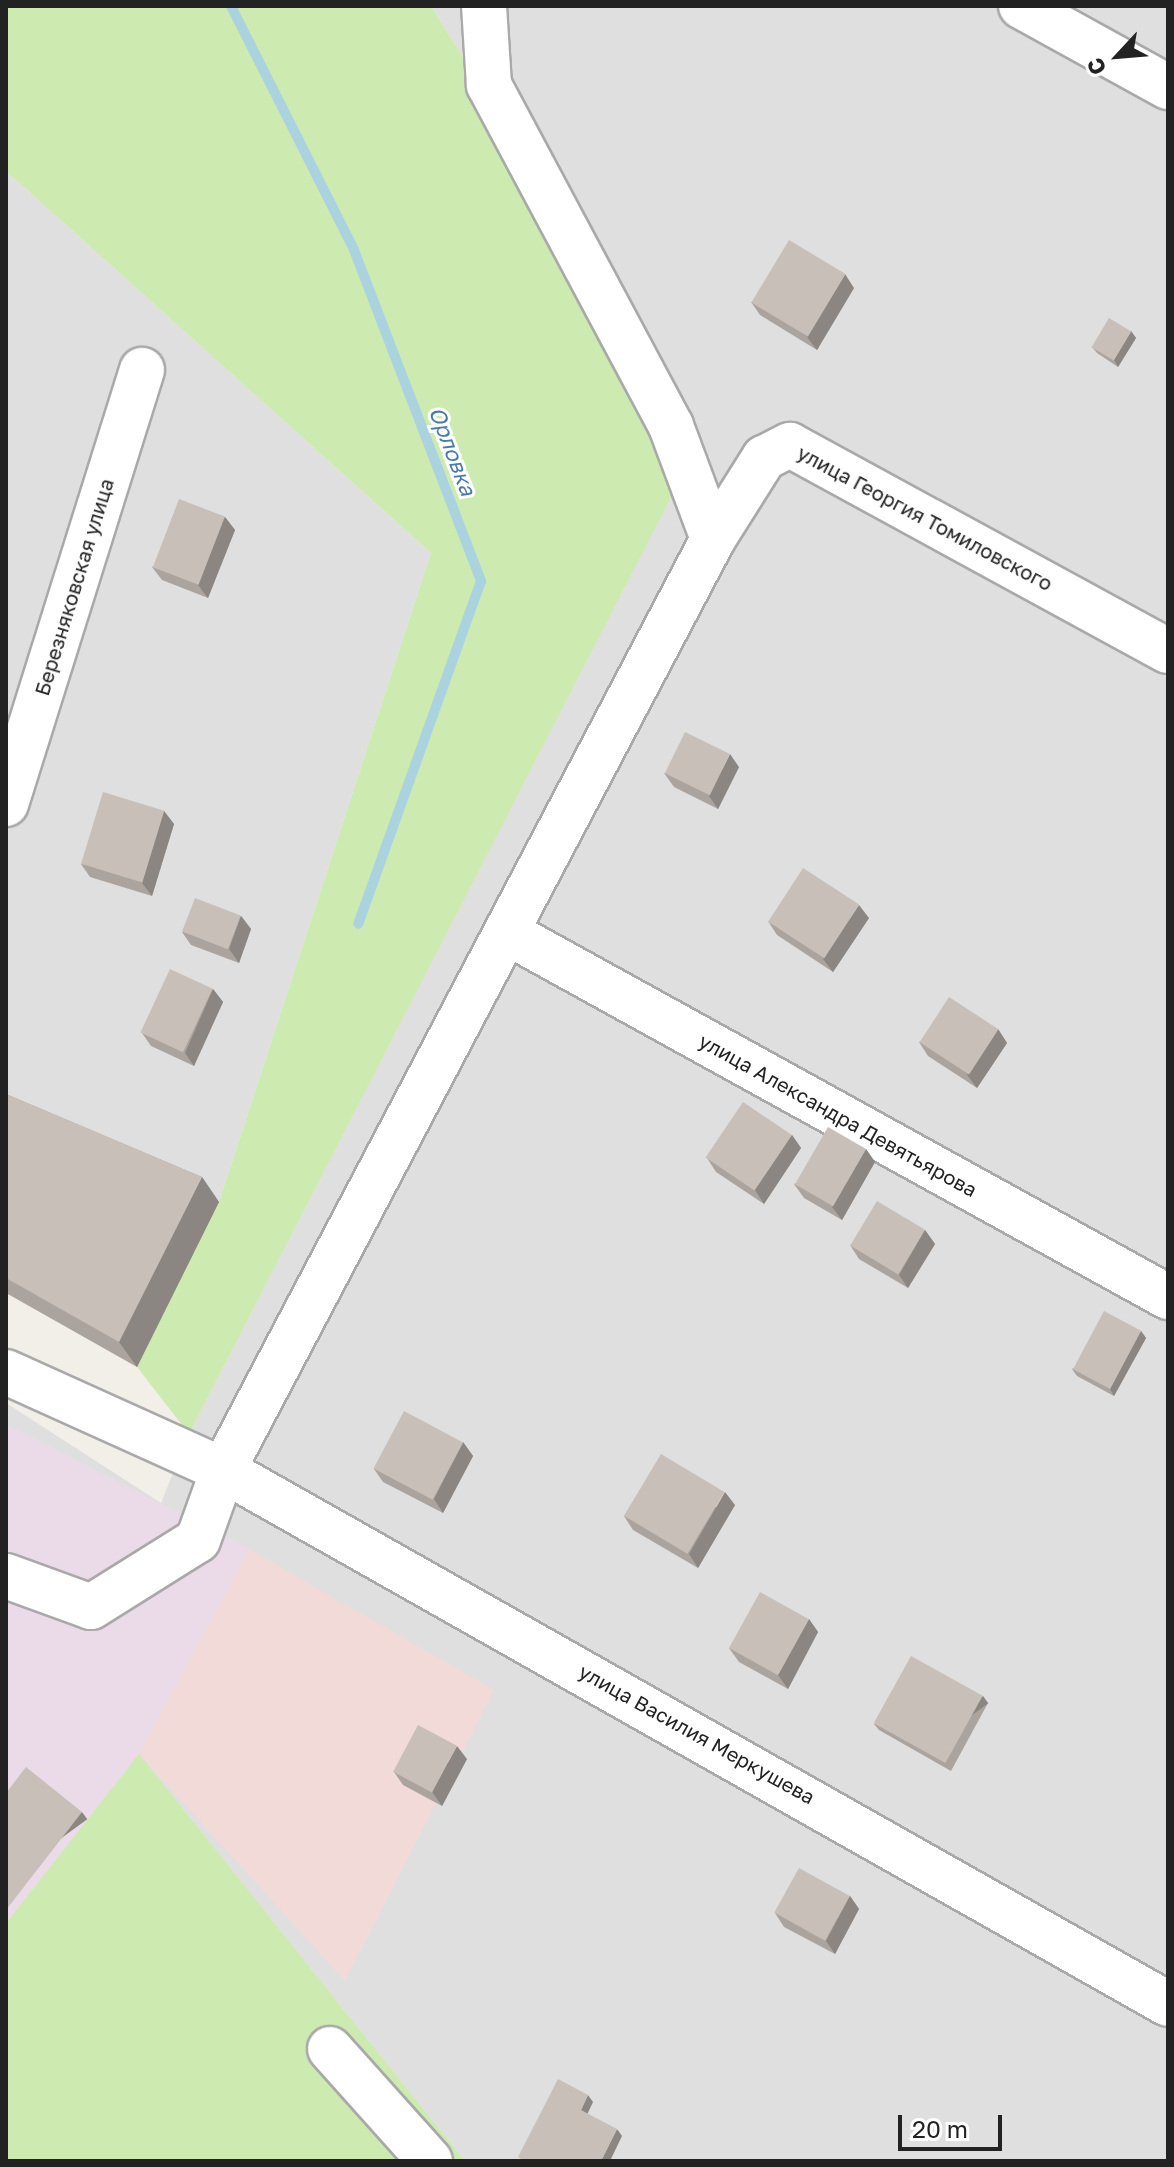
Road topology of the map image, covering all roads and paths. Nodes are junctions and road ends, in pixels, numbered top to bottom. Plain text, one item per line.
1 (484, 6) edge
2 (1021, 6) edge
3 (1168, 87) edge
4 (142, 370) dead end
5 (713, 539) junction
6 (1168, 651) edge
7 (6, 804) edge
8 (508, 933) junction
9 (1168, 1297) edge
10 (6, 1372) edge
11 (223, 1470) junction
12 (6, 1576) edge
13 (1168, 2004) edge
14 (330, 2049) dead end
15 (430, 2161) edge

1 - 5 street
2 - 3 street
4 - 7 street, Березняковская улица
5 - 6 street, улица Георгия Томиловского
5 - 8 street
8 - 9 street, улица Александра Девятьярова
8 - 11 street
10 - 11 street, улица Василия Меркушева
11 - 12 street
11 - 13 street, улица Василия Меркушева
14 - 15 street

